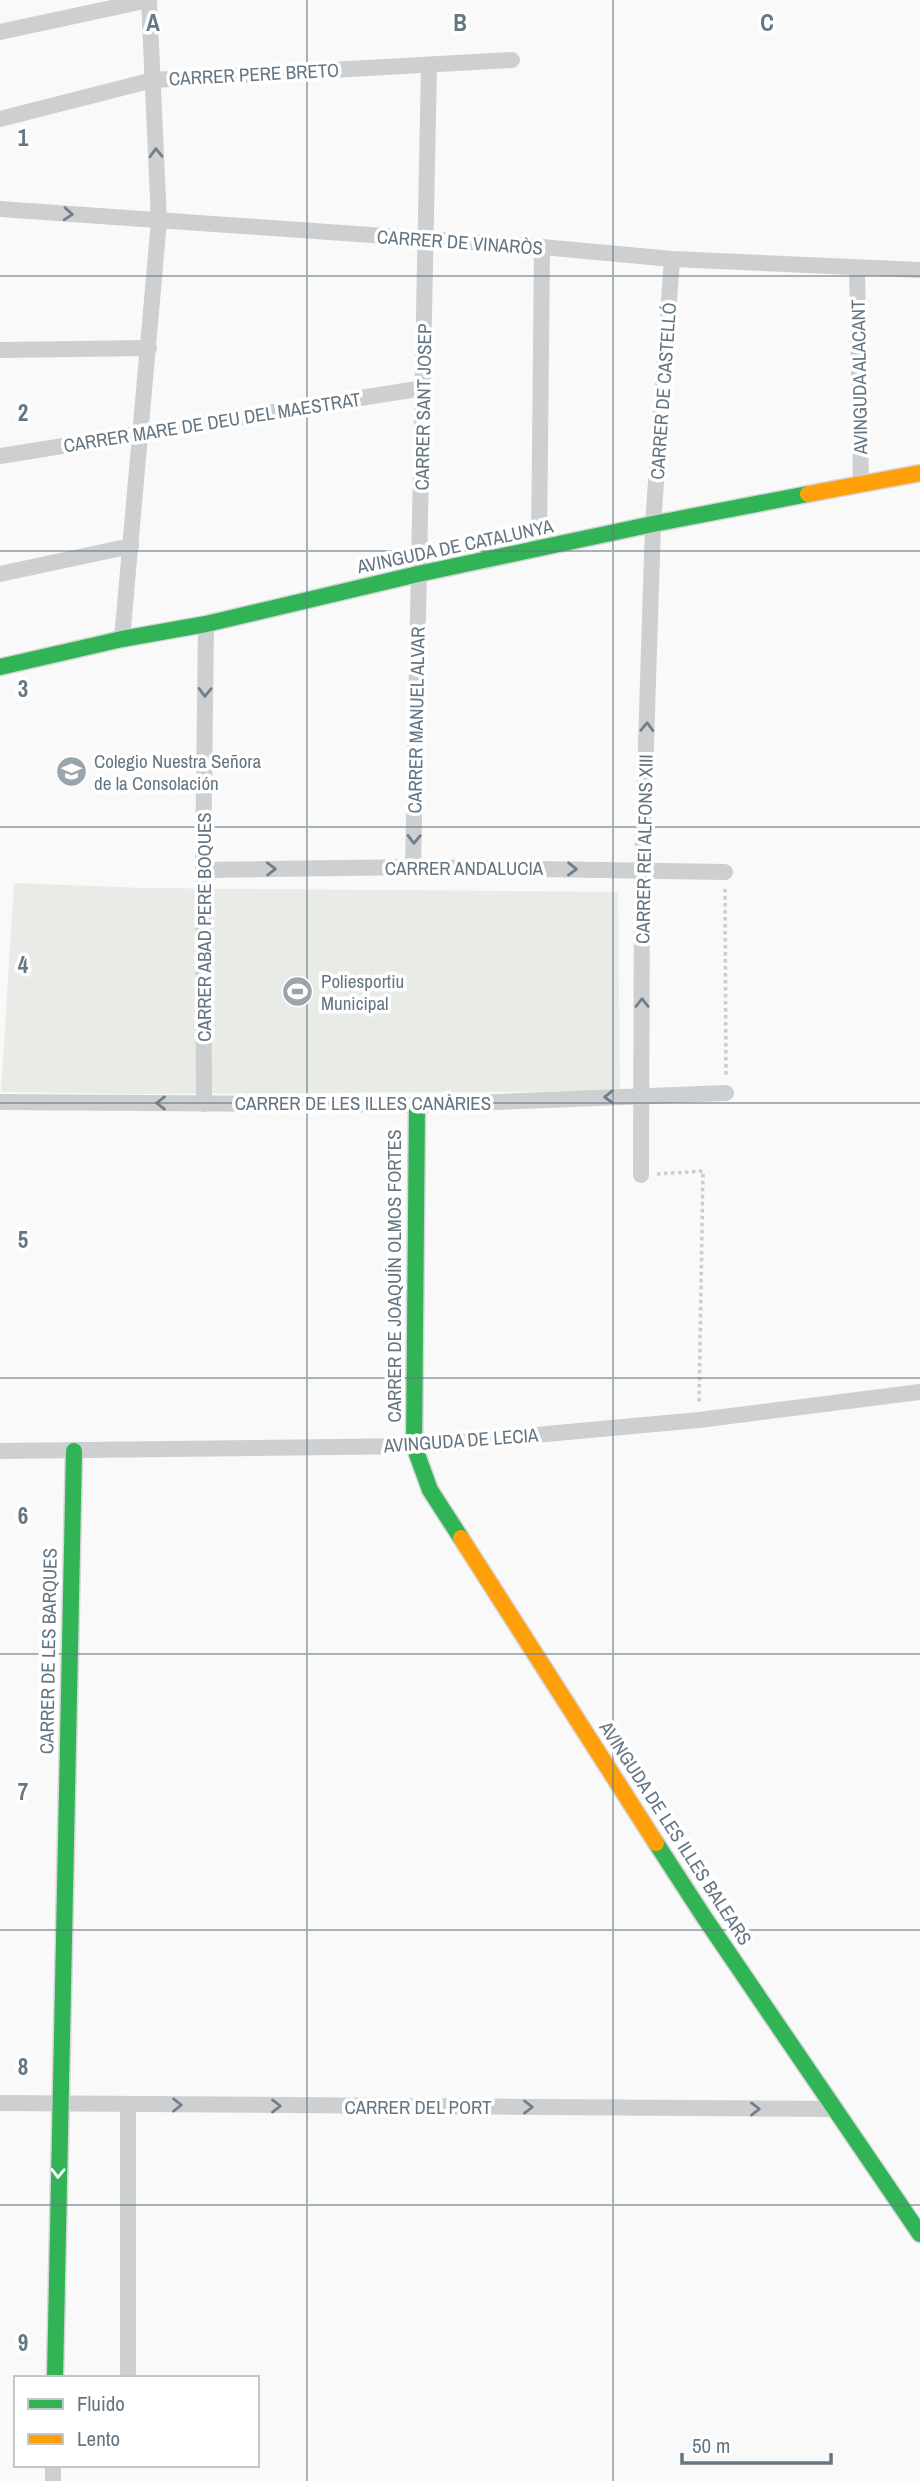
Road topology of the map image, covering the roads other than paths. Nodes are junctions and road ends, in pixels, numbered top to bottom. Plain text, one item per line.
1 (149, 0) edge
2 (0, 33) edge
3 (512, 60) dead end
4 (429, 65) junction
5 (153, 80) junction
6 (0, 119) edge
7 (0, 209) edge
8 (159, 221) junction
9 (427, 239) junction
10 (542, 247) junction
11 (672, 259) junction
12 (856, 269) junction
13 (920, 270) edge
14 (149, 348) junction
15 (0, 350) edge
16 (423, 388) junction
17 (141, 433) junction
18 (0, 456) edge
19 (920, 472) edge
20 (861, 484) junction
21 (653, 524) junction
22 (131, 547) junction
23 (539, 548) junction
24 (0, 574) edge
25 (418, 574) junction
26 (206, 624) junction
27 (122, 639) junction
28 (0, 667) edge
29 (413, 867) junction
30 (642, 869) junction
31 (203, 870) junction
32 (725, 872) road end
33 (726, 1093) road end
34 (641, 1096) junction
35 (0, 1102) edge
36 (204, 1104) junction
37 (417, 1105) junction
38 (641, 1175) road end
39 (920, 1392) edge
40 (414, 1446) junction
41 (0, 1451) edge
42 (74, 1451) junction
43 (0, 2103) edge
44 (59, 2105) junction
45 (128, 2105) junction
46 (835, 2109) junction
47 (920, 2234) edge
48 (55, 2376) edge
49 (128, 2376) edge

1 - 2 street
1 - 5 street
3 - 4 street, CARRER PERE BRETO
4 - 5 street, CARRER PERE BRETO
4 - 9 street, CARRER SANT JOSEP
5 - 6 street, CARRER PERE BRETO
8 -> 5 street
7 -> 8 street, CARRER DE VINARÒS
8 - 9 street, CARRER DE VINARÒS
8 - 14 street
9 - 10 street, CARRER DE VINARÒS
9 - 16 street, CARRER SANT JOSEP
10 - 11 street, CARRER DE VINARÒS
10 - 23 street
11 - 12 street, CARRER DE VINARÒS
11 - 21 street, CARRER DE CASTELLÓ
12 - 13 street, CARRER DE VINARÒS
12 - 20 street, AVINGUDA ALACANT
14 - 15 street
14 - 17 street
16 - 17 street, CARRER MARE DE DEU DEL MAESTRAT
16 - 25 street, CARRER SANT JOSEP
17 - 18 street, CARRER MARE DE DEU DEL MAESTRAT
17 - 22 street
19 - 20 street, AVINGUDA DE CATALUNYA
20 - 21 street, AVINGUDA DE CATALUNYA
21 - 23 street, AVINGUDA DE CATALUNYA
30 -> 21 street, CARRER REI ALFONS XIII
22 - 24 street
22 - 27 street
23 - 25 street, AVINGUDA DE CATALUNYA
25 - 26 street, AVINGUDA DE CATALUNYA
25 -> 29 street, CARRER MANUEL ALVAR
26 - 27 street, AVINGUDA DE CATALUNYA
26 -> 31 street, CARRER ABAD PERE BOQUES
27 - 28 street, AVINGUDA DE CATALUNYA
29 -> 30 street, CARRER ANDALUCIA
31 -> 29 street, CARRER ANDALUCIA
30 - 32 street, CARRER ANDALUCIA
34 -> 30 street, CARRER REI ALFONS XIII
31 - 36 street, CARRER ABAD PERE BOQUES
33 - 34 street, CARRER DE LES ILLES CANÀRIES
34 -> 37 street, CARRER DE LES ILLES CANÀRIES
34 - 38 street, CARRER REI ALFONS XIII
36 -> 35 street, CARRER DE LES ILLES CANÀRIES
36 - 37 street, CARRER DE LES ILLES CANÀRIES
37 - 40 street, CARRER DE JOAQUÍN OLMOS FORTES
39 - 40 street, AVINGUDA DE LECIA
40 - 42 street, AVINGUDA DE LECIA
40 - 46 street, AVINGUDA DE LES ILLES BALEARS
41 - 42 street, AVINGUDA DE LECIA
42 - 44 street, CARRER DE LES BARQUES
43 - 44 street, CARRER DEL PORT
44 - 45 street, CARRER DEL PORT
44 -> 48 street, CARRER DE LES BARQUES
45 -> 46 street, CARRER DEL PORT
45 - 49 street
46 - 47 street, AVINGUDA DE LES ILLES BALEARS

